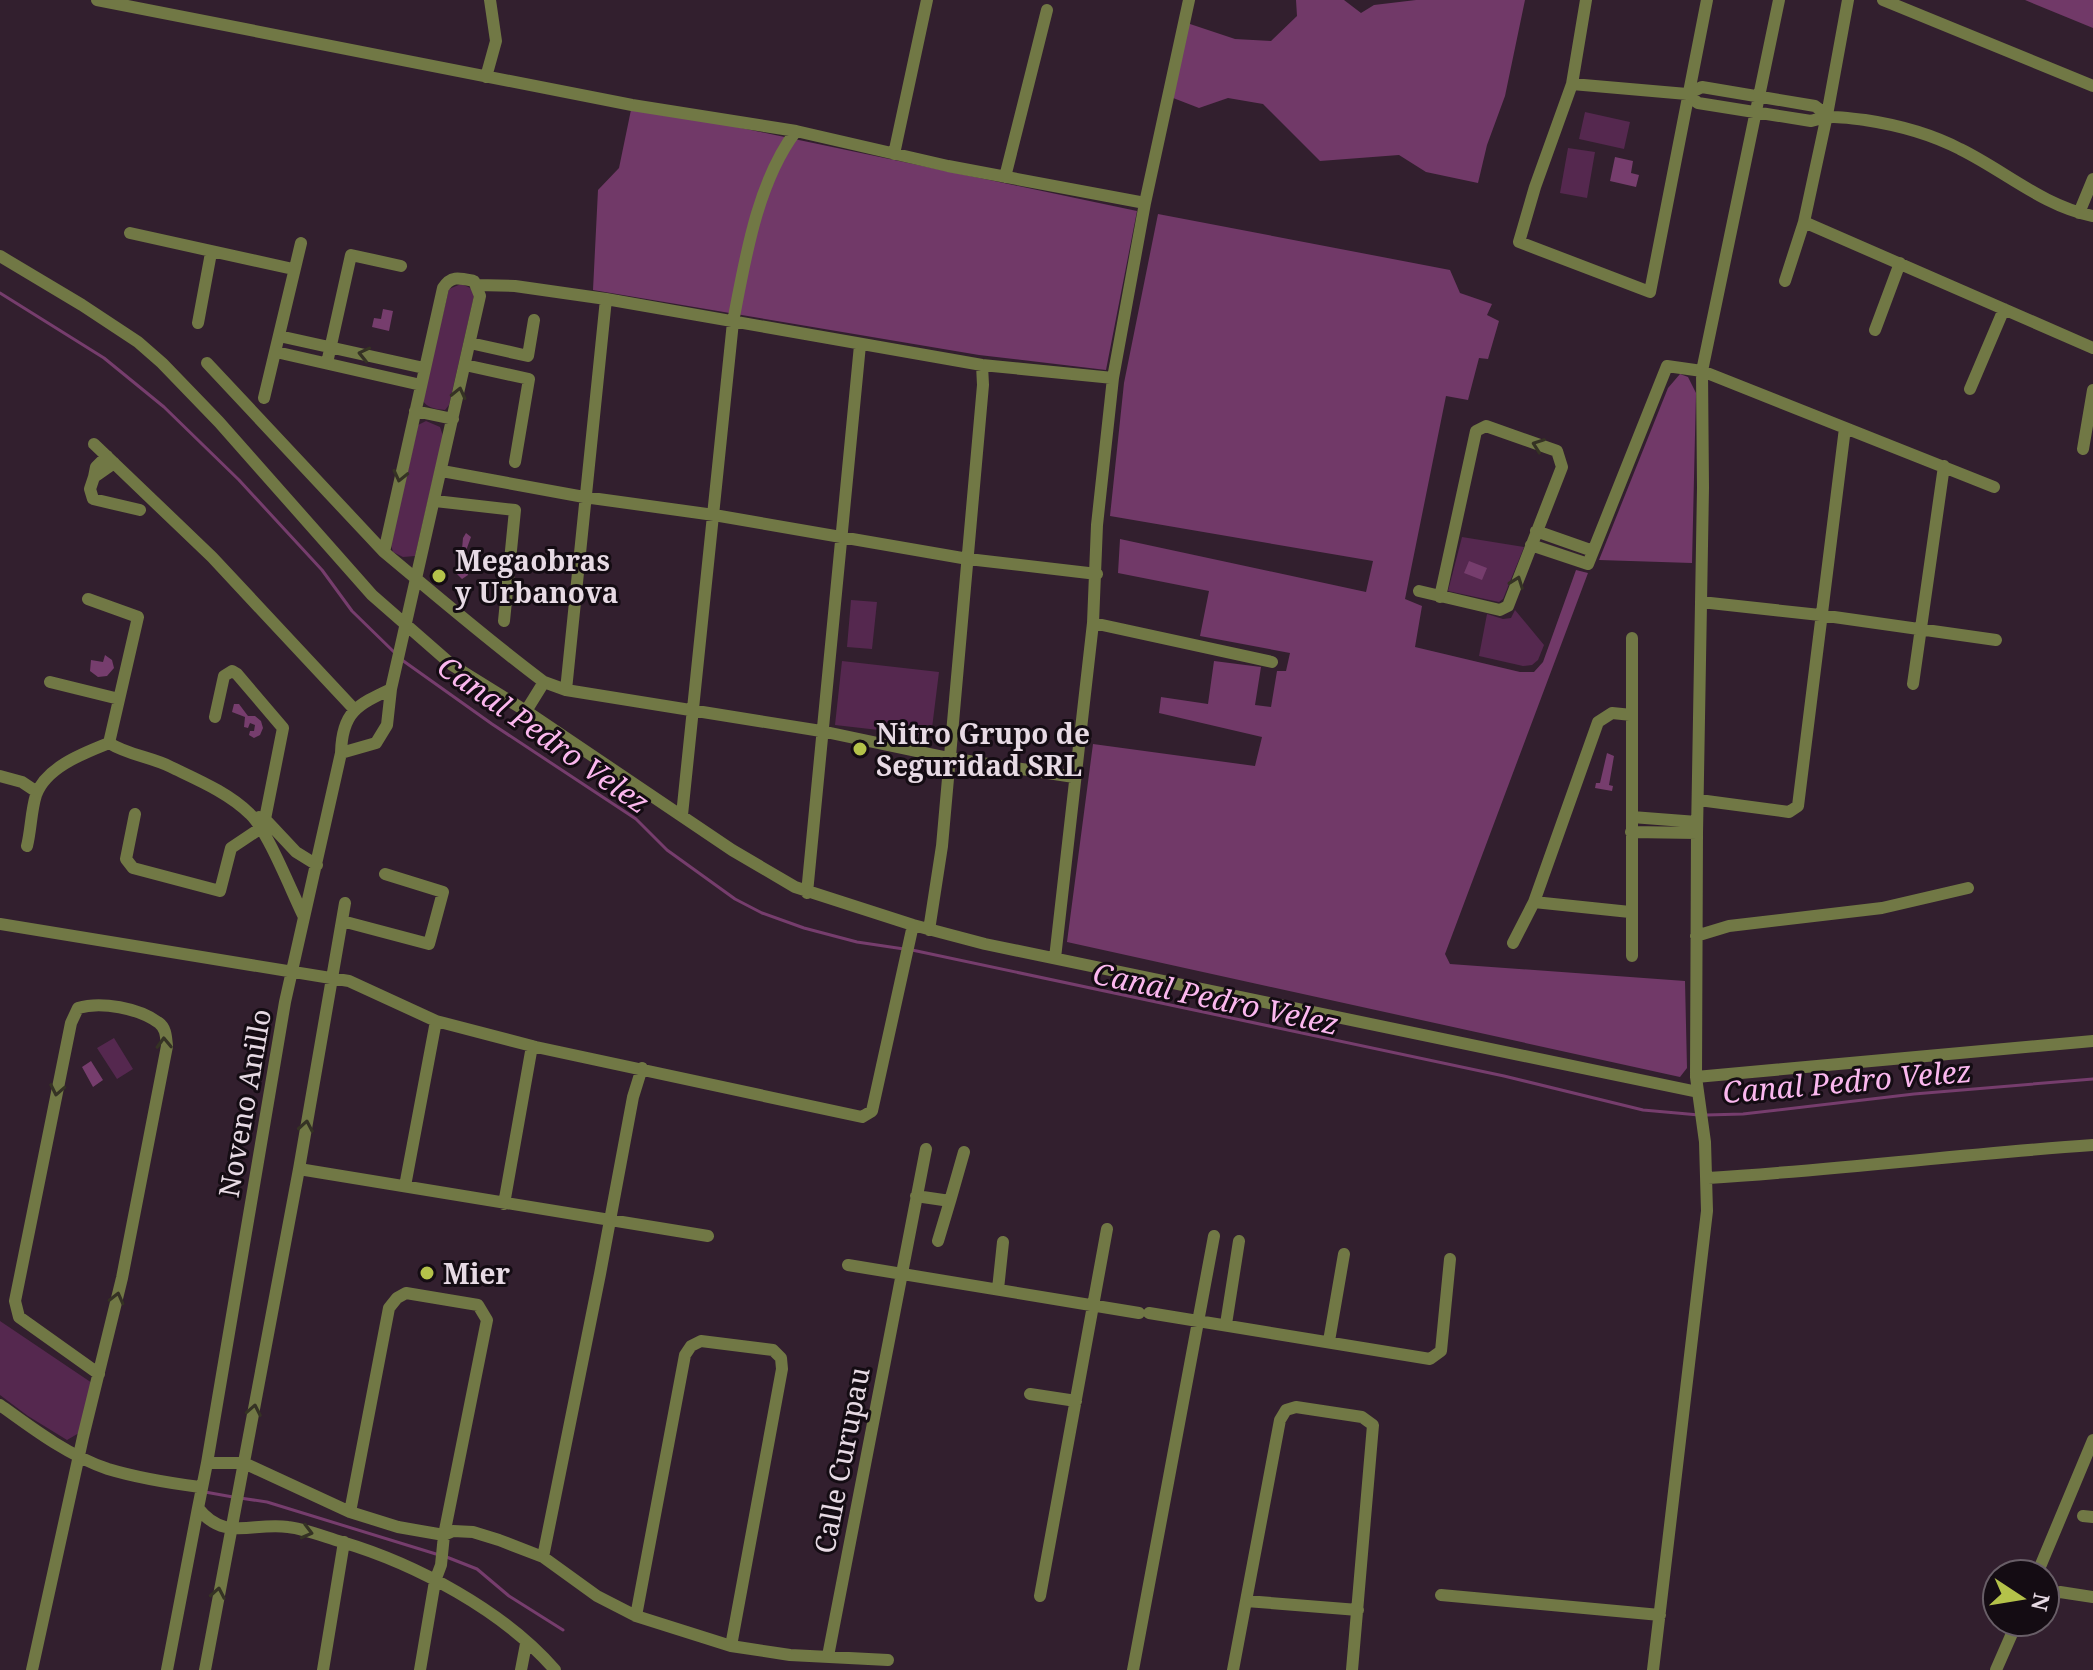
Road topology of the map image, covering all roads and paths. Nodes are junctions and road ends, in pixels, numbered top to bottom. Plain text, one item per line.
1 (97, 0) edge
2 (490, 0) edge
3 (927, 0) edge
4 (1189, 0) edge
5 (1586, 0) edge
6 (1707, 0) edge
7 (1779, 0) edge
8 (1848, 0) edge
9 (1883, 0) edge
10 (1047, 10) dead end
11 (486, 77) junction
12 (1572, 84) junction
13 (2093, 86) edge
14 (1687, 94) junction
15 (1759, 95) junction
16 (1756, 113) junction
17 (1827, 115) junction
18 (796, 131) junction
19 (894, 154) junction
20 (1005, 177) junction
21 (2093, 179) edge
22 (1145, 203) junction
23 (2079, 213) junction
24 (2093, 216) edge
25 (1804, 222) junction
26 (130, 233) dead end
27 (301, 243) dead end
28 (211, 253) junction
29 (0, 256) edge
30 (1900, 263) junction
31 (401, 266) dead end
32 (293, 269) junction
33 (1785, 281) dead end
34 (477, 285) junction
35 (606, 299) junction
36 (2004, 309) junction
37 (534, 320) dead end
38 (733, 322) junction
39 (198, 323) dead end
40 (1875, 330) dead end
41 (279, 336) junction
42 (470, 343) junction
43 (860, 345) junction
44 (331, 347) junction
45 (2093, 348) edge
46 (276, 352) junction
47 (207, 363) dead end
48 (327, 363) junction
49 (465, 365) junction
50 (982, 365) junction
51 (424, 368) junction
52 (1702, 371) junction
53 (1113, 378) junction
54 (421, 385) junction
55 (1970, 389) dead end
56 (2093, 390) edge
57 (264, 398) dead end
58 (415, 411) junction
59 (453, 419) junction
60 (1845, 428) junction
61 (94, 444) dead end
62 (2083, 449) dead end
63 (110, 460) junction
64 (515, 462) dead end
65 (1944, 466) junction
66 (442, 471) junction
67 (1994, 487) dead end
68 (584, 497) junction
69 (435, 501) junction
70 (140, 510) dead end
71 (714, 515) junction
72 (1536, 531) junction
73 (841, 538) junction
74 (1531, 545) junction
75 (384, 552) junction
76 (1590, 557) junction
77 (968, 559) junction
78 (1097, 574) junction
79 (415, 578) junction
80 (1419, 591) dead end
81 (1440, 597) junction
82 (88, 599) dead end
83 (1701, 602) junction
84 (1820, 615) junction
85 (504, 621) dead end
86 (1093, 623) junction
87 (405, 625) junction
88 (1921, 629) junction
89 (1632, 638) dead end
90 (1996, 640) dead end
91 (1272, 662) dead end
92 (50, 682) dead end
93 (544, 682) junction
94 (1913, 684) dead end
95 (391, 689) junction
96 (566, 690) junction
97 (119, 699) junction
98 (354, 709) junction
99 (694, 710) junction
100 (526, 711) junction
101 (1632, 715) junction
102 (215, 717) dead end
103 (821, 731) junction
104 (109, 743) junction
105 (341, 753) junction
106 (949, 758) junction
107 (0, 776) edge
108 (1074, 777) junction
109 (37, 792) junction
110 (1699, 800) junction
111 (135, 814) dead end
112 (682, 815) junction
113 (1632, 817) junction
114 (260, 821) junction
115 (1697, 828) junction
116 (1631, 832) junction
117 (27, 846) dead end
118 (317, 865) junction
119 (385, 874) dead end
120 (1968, 888) dead end
121 (807, 893) junction
122 (1534, 902) junction
123 (345, 903) dead end
124 (1630, 912) junction
125 (304, 917) junction
126 (342, 921) junction
127 (0, 924) edge
128 (929, 930) junction
129 (912, 931) junction
130 (1696, 936) junction
131 (1513, 943) dead end
132 (1632, 956) dead end
133 (1055, 958) junction
134 (291, 971) junction
135 (331, 977) junction
136 (436, 1021) junction
137 (2093, 1041) edge
138 (532, 1046) junction
139 (642, 1068) junction
140 (1696, 1077) junction
141 (1698, 1092) junction
142 (2093, 1145) edge
143 (926, 1149) dead end
144 (964, 1152) dead end
145 (299, 1169) junction
146 (1708, 1178) junction
147 (405, 1186) junction
148 (916, 1196) junction
149 (950, 1201) junction
150 (504, 1204) junction
151 (610, 1219) junction
152 (1107, 1229) dead end
153 (708, 1236) dead end
154 (1214, 1236) dead end
155 (938, 1241) dead end
156 (1239, 1241) dead end
157 (1003, 1242) dead end
158 (1344, 1254) dead end
159 (1450, 1259) dead end
160 (848, 1265) dead end
161 (901, 1273) junction
162 (998, 1289) junction
163 (1094, 1304) junction
164 (1198, 1321) junction
165 (1226, 1324) junction
166 (1329, 1341) junction
167 (99, 1374) junction
168 (1030, 1394) dead end
169 (1076, 1401) junction
170 (0, 1405) edge
171 (2093, 1440) edge
172 (79, 1456) junction
173 (207, 1463) junction
174 (244, 1463) junction
175 (200, 1487) junction
176 (198, 1508) junction
177 (350, 1512) junction
178 (230, 1528) junction
179 (444, 1541) junction
180 (344, 1542) junction
181 (543, 1557) junction
182 (2044, 1558) edge
183 (435, 1581) junction
184 (2061, 1592) edge
185 (1441, 1595) dead end
186 (1040, 1596) dead end
187 (2093, 1597) edge
188 (1246, 1601) junction
189 (1358, 1610) junction
190 (1660, 1615) junction
191 (636, 1616) junction
192 (2010, 1638) edge
193 (526, 1644) junction
194 (731, 1646) junction
195 (828, 1656) junction
196 (888, 1660) dead end
197 (32, 1670) edge
198 (167, 1670) edge
199 (205, 1670) edge
200 (323, 1670) edge
201 (420, 1670) edge
202 (521, 1670) edge
203 (555, 1670) edge
204 (1133, 1670) edge
205 (1233, 1670) edge
206 (1352, 1670) edge
207 (1653, 1670) edge
208 (1996, 1670) edge

1 - 11 street
2 - 11 street
3 - 19 street
4 - 22 street
5 - 12 street
6 - 14 street
7 - 15 street
8 - 17 street
9 - 13 street
10 - 20 street
11 - 18 street
12 - 14 street
12 - 14 street
14 - 15 street
14 - 16 street
15 - 16 street
15 - 17 street
16 - 17 street
16 - 52 street
17 - 23 street
17 - 25 street
18 - 19 street
18 - 38 street
19 - 20 street
20 - 22 street
21 - 23 street
22 - 53 street
23 - 24 street
25 - 30 street
25 - 33 street
26 - 28 street
27 - 32 street
28 - 32 street
28 - 39 street
29 - 87 street
30 - 36 street
30 - 40 street
31 - 44 street
32 - 41 street
34 - 35 street
34 - 42 street
34 - 51 street
35 - 38 street
35 - 68 street
36 - 45 street
36 - 55 street
37 - 42 street
38 - 43 street
38 - 71 street
41 - 44 street
41 - 46 street
42 - 49 street
43 - 50 street
43 - 73 street
44 - 48 street
51 -> 44 street
46 - 48 street
46 - 57 street
47 - 75 street
48 - 54 street
59 -> 49 street
49 - 64 street
50 - 53 street
50 - 77 street
51 - 54 street
52 - 60 street
52 - 76 street
52 - 83 street
53 - 78 street
54 - 58 street
56 - 62 street
58 - 59 street
58 -> 75 street
59 - 66 street
60 - 65 street
60 - 84 street
61 - 63 street
63 - 70 street
63 - 98 street
65 - 67 street
65 - 88 street
66 - 68 street
66 - 69 street
68 - 71 street
68 - 96 street
69 - 79 street
69 - 85 street
71 - 73 street
71 - 99 street
72 - 74 street
72 - 76 street
72 -> 81 street
73 - 77 street
73 - 103 street
74 - 76 street
81 -> 74 street
75 - 79 street
77 - 78 street
77 - 106 street
78 - 86 street
79 - 87 street
79 - 93 street
80 - 81 street
82 - 97 street
83 - 84 street
83 - 110 street
84 - 88 street
84 - 110 street
86 - 91 street
86 - 108 street
87 - 95 street
87 - 100 street
88 - 90 street
88 - 94 street
89 - 101 street
92 - 97 street
93 - 96 street
93 - 100 street
95 - 98 street
95 - 105 street
96 - 99 street
97 - 104 street
98 - 105 street, Noveno Anillo
99 - 103 street
99 - 112 street
100 - 112 street
101 - 113 street
101 - 122 street
102 - 114 street
103 - 106 street
103 - 121 street
104 - 109 street
104 - 114 street
105 - 118 street, Noveno Anillo
106 - 108 street
106 - 128 street
107 - 109 street
108 - 133 street
109 - 117 street
110 - 115 street
111 - 114 street
112 - 121 street
113 - 115 street
113 - 116 street
114 - 118 street
114 - 125 street
115 - 116 street
115 - 130 street
116 - 124 street
118 - 125 street, Noveno Anillo
119 - 126 street
120 - 130 street
121 - 129 street
122 - 124 street
122 - 131 street
123 - 126 street
124 - 132 street
125 - 134 street, Noveno Anillo
126 - 135 street
127 - 134 street
128 - 129 street
128 - 133 street
129 - 139 street
130 - 140 street
133 - 141 street
134 - 135 street
134 - 173 street, Noveno Anillo
135 - 136 street
145 -> 135 street
136 - 138 street
136 - 147 street
137 - 140 street
138 - 139 street
138 - 150 street
139 - 151 street
140 - 141 street
141 - 146 street
142 - 146 street
143 - 148 street, Calle Curupau
144 - 149 street
145 - 147 street
174 -> 145 street
146 - 190 street
147 - 150 street
148 - 149 street
148 - 161 street, Calle Curupau
149 - 155 street
150 - 151 street
151 - 153 street
151 - 181 street
152 - 163 street
154 - 164 street
156 - 165 street
157 - 162 street
158 - 166 street
159 - 166 street
160 - 161 street
161 - 162 street
161 - 195 street, Calle Curupau
162 - 163 street
163 - 164 street
163 - 169 street
164 - 165 street
164 - 204 street
165 - 166 street
167 -> 167 street
167 - 172 street
168 - 169 street
169 - 186 street
170 - 172 street
171 - 182 street
172 - 175 street
172 - 197 street
173 - 174 street
173 - 175 street, Noveno Anillo
174 - 177 street
174 - 178 street
175 - 176 street, Noveno Anillo
176 - 178 street
176 - 198 street
177 - 179 street
177 - 179 street
178 -> 180 street
199 -> 178 street
179 - 181 street
179 - 183 street
180 - 183 street
180 - 200 street
181 - 191 street
183 - 193 street
183 - 201 street
184 - 187 street
185 - 190 street
188 - 189 street
188 - 189 street
188 - 205 street
189 - 206 street
190 - 207 street
191 - 194 street
191 - 194 street
192 - 208 street
193 - 202 street
193 - 203 street
194 - 195 street
195 - 196 street

